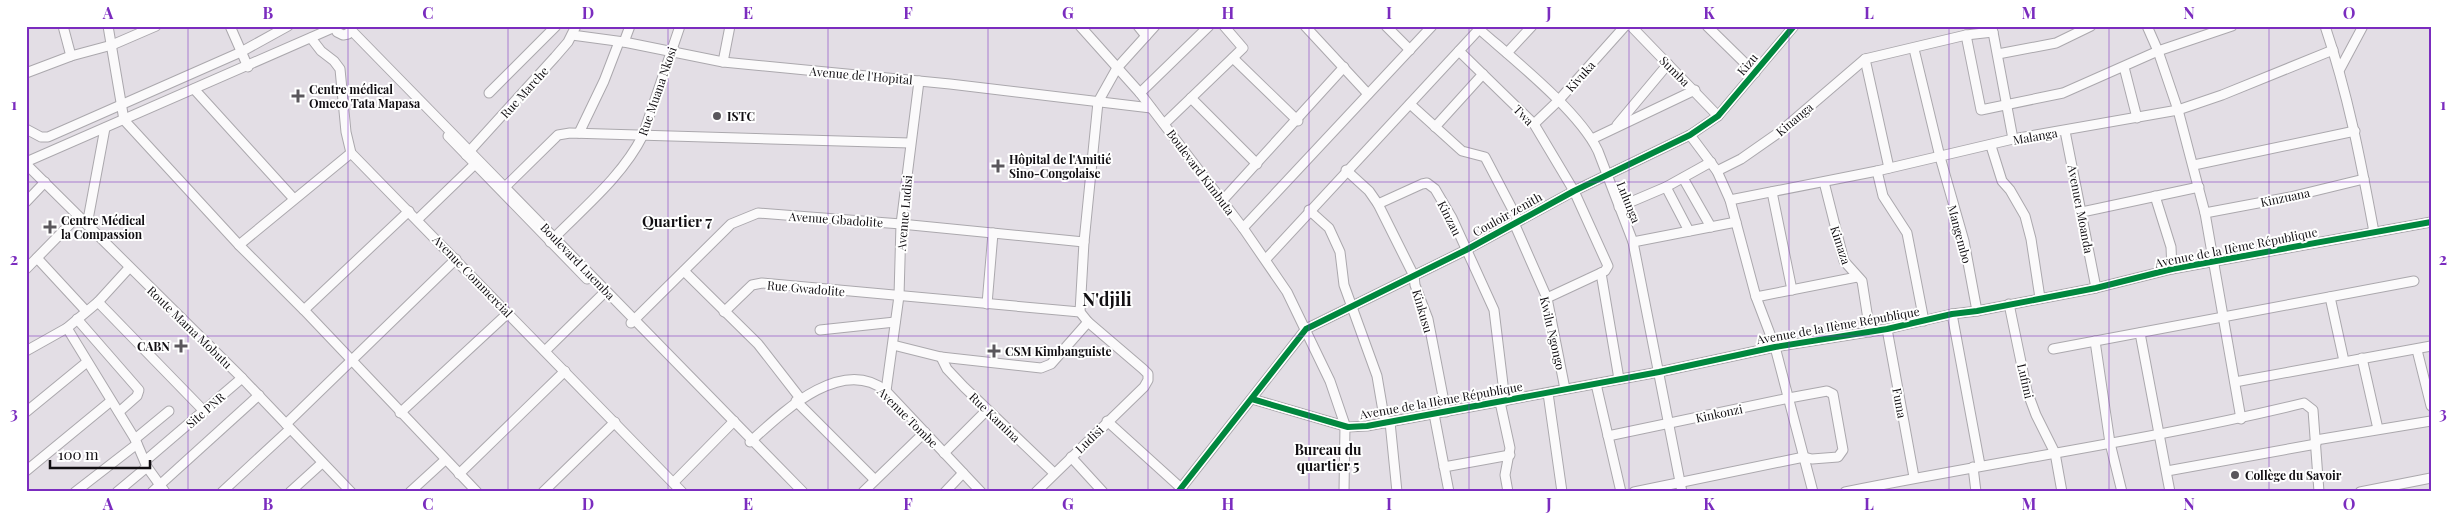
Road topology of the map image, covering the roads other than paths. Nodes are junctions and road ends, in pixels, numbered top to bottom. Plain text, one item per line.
1 (62, 26) edge
2 (108, 26) edge
3 (156, 26) edge
4 (230, 26) edge
5 (288, 26) edge
6 (556, 26) edge
7 (630, 26) edge
8 (680, 26) edge
9 (730, 26) edge
10 (1080, 26) edge
11 (1138, 26) edge
12 (1156, 26) edge
13 (1209, 26) edge
14 (1224, 26) edge
15 (1305, 26) edge
16 (1387, 26) edge
17 (1432, 26) edge
18 (1532, 26) edge
19 (1625, 26) edge
20 (1630, 26) edge
21 (1707, 26) edge
22 (1794, 26) edge
23 (2091, 26) edge
24 (2232, 26) edge
25 (2324, 26) edge
26 (2363, 26) edge
27 (335, 27) edge
28 (2148, 27) edge
29 (1480, 28) edge
30 (2221, 28) edge
31 (1995, 29) edge
32 (351, 30) edge
33 (574, 31) edge
34 (1146, 36) junction
35 (1966, 36) junction
36 (311, 38) junction
37 (622, 42) junction
38 (112, 45) junction
39 (1914, 49) junction
40 (1410, 50) junction
41 (2333, 50) junction
42 (1459, 51) junction
43 (2158, 51) junction
44 (241, 52) junction
45 (670, 53) junction
46 (1507, 53) junction
47 (1998, 54) junction
48 (71, 56) junction
49 (1233, 58) junction
50 (1865, 59) junction
51 (723, 62) junction
52 (1668, 64) junction
53 (2124, 66) junction
54 (248, 67) junction
55 (1344, 67) junction
56 (1118, 68) junction
57 (2340, 69) junction
58 (26, 72) edge
59 (1755, 73) junction
60 (1483, 74) junction
61 (919, 81) junction
62 (194, 90) junction
63 (1695, 90) junction
64 (489, 93) dead end
65 (1140, 93) junction
66 (1368, 94) junction
67 (1191, 98) junction
68 (1558, 101) junction
69 (1098, 102) junction
70 (122, 104) junction
71 (1410, 104) junction
72 (2007, 104) junction
73 (1151, 108) junction
74 (2178, 110) junction
75 (1718, 116) junction
76 (2137, 118) junction
77 (124, 120) junction
78 (1298, 121) junction
79 (1164, 124) junction
80 (1534, 124) junction
81 (1616, 125) junction
82 (1435, 126) junction
83 (105, 128) junction
84 (26, 129) edge
85 (2065, 131) junction
86 (2355, 131) junction
87 (579, 133) junction
88 (643, 134) junction
89 (1690, 135) junction
90 (1592, 139) junction
91 (2013, 139) junction
92 (910, 144) junction
93 (1991, 146) junction
94 (351, 153) junction
95 (468, 153) junction
96 (1940, 157) junction
97 (1711, 162) junction
98 (26, 163) edge
99 (475, 164) junction
100 (1257, 164) junction
101 (2194, 165) junction
102 (1889, 168) junction
103 (1346, 170) junction
104 (1717, 171) junction
105 (1877, 171) junction
106 (1606, 175) junction
107 (1683, 178) junction
108 (2364, 179) junction
109 (45, 182) junction
110 (1824, 182) junction
111 (1666, 187) junction
112 (2199, 187) junction
113 (503, 188) junction
114 (1574, 191) junction
115 (1772, 192) junction
116 (2154, 196) junction
117 (294, 199) junction
118 (1730, 200) junction
119 (1222, 201) junction
120 (26, 202) edge
121 (1378, 204) junction
122 (1619, 207) junction
123 (1309, 210) junction
124 (410, 211) junction
125 (2082, 212) junction
126 (2206, 213) junction
127 (78, 216) junction
128 (418, 219) junction
129 (1516, 222) junction
130 (1736, 222) junction
131 (902, 224) junction
132 (2430, 224) edge
133 (87, 225) junction
134 (1711, 226) junction
135 (1243, 228) junction
136 (1689, 231) junction
137 (2374, 232) junction
138 (993, 233) junction
139 (552, 240) junction
140 (1084, 242) junction
141 (1633, 242) junction
142 (239, 245) junction
143 (1466, 250) junction
144 (38, 258) junction
145 (456, 259) junction
146 (1266, 259) junction
147 (2213, 262) junction
148 (129, 268) junction
149 (26, 269) edge
150 (2172, 269) junction
151 (684, 271) junction
152 (1601, 273) junction
153 (1414, 276) junction
154 (1857, 277) junction
155 (2414, 281) dead end
156 (2096, 288) junction
157 (1792, 290) junction
158 (604, 293) junction
159 (898, 296) junction
160 (1756, 297) junction
161 (2330, 297) junction
162 (1546, 298) junction
163 (2040, 298) junction
164 (98, 302) junction
165 (987, 304) junction
166 (2009, 304) junction
167 (1352, 306) junction
168 (304, 310) junction
169 (86, 311) junction
170 (1977, 311) junction
171 (724, 312) junction
172 (1080, 312) junction
173 (508, 313) junction
174 (1952, 314) junction
175 (2225, 318) junction
176 (77, 319) junction
177 (1924, 321) junction
178 (632, 322) junction
179 (895, 322) junction
180 (1088, 322) junction
181 (67, 328) junction
182 (1306, 329) junction
183 (1886, 329) junction
184 (820, 330) dead end
185 (1870, 332) junction
186 (2140, 333) junction
187 (2095, 341) junction
188 (893, 345) junction
189 (2431, 346) edge
190 (1775, 347) junction
191 (2053, 349) dead end
192 (2417, 350) junction
193 (26, 351) edge
194 (545, 351) junction
195 (941, 357) junction
196 (2362, 358) junction
197 (2344, 360) junction
198 (353, 361) junction
199 (87, 362) junction
200 (565, 371) junction
201 (1659, 372) junction
202 (242, 378) junction
203 (1619, 379) junction
204 (2235, 382) junction
205 (1596, 384) junction
206 (1566, 389) junction
207 (886, 391) junction
208 (1548, 392) junction
209 (259, 395) junction
210 (1789, 398) junction
211 (1252, 399) junction
212 (798, 400) junction
213 (111, 401) junction
214 (1503, 401) junction
215 (2431, 406) edge
216 (987, 410) junction
217 (169, 411) dead end
218 (26, 412) edge
219 (119, 412) junction
220 (204, 412) junction
221 (1446, 412) junction
222 (400, 413) junction
223 (1434, 414) junction
224 (2241, 418) junction
225 (2431, 420) edge
226 (1107, 421) junction
227 (615, 422) junction
228 (732, 423) junction
229 (1387, 423) junction
230 (1668, 424) junction
231 (1345, 425) junction
232 (288, 427) junction
233 (2378, 429) junction
234 (925, 432) junction
235 (2161, 433) junction
236 (1608, 436) junction
237 (136, 442) junction
238 (750, 442) junction
239 (2316, 442) junction
240 (2110, 443) junction
241 (944, 453) junction
242 (2055, 453) junction
243 (1510, 455) junction
244 (1071, 457) junction
245 (1804, 457) junction
246 (445, 460) junction
247 (322, 462) junction
248 (146, 464) junction
249 (1977, 466) junction
250 (1444, 467) junction
251 (26, 472) edge
252 (2167, 472) junction
253 (963, 473) junction
254 (1054, 473) junction
255 (459, 474) junction
256 (1914, 477) junction
257 (2431, 478) edge
258 (875, 480) junction
259 (1681, 487) edge
260 (163, 488) edge
261 (677, 488) edge
262 (1180, 490) edge
263 (75, 492) edge
264 (117, 492) edge
265 (152, 492) edge
266 (222, 492) edge
267 (290, 492) edge
268 (351, 492) edge
269 (410, 492) edge
270 (476, 492) edge
271 (543, 492) edge
272 (795, 492) edge
273 (803, 492) edge
274 (863, 492) edge
275 (944, 492) edge
276 (981, 492) edge
277 (1036, 492) edge
278 (1103, 492) edge
279 (1344, 492) edge
280 (1397, 492) edge
281 (1448, 492) edge
282 (1508, 492) edge
283 (1562, 492) edge
284 (1621, 492) edge
285 (1634, 492) edge
286 (1813, 492) edge
287 (1845, 492) edge
288 (1976, 492) edge
289 (2062, 492) edge
290 (2122, 492) edge
291 (2170, 492) edge
292 (2319, 492) edge
293 (2360, 492) edge

1 - 48 street
2 - 38 street
3 - 38 street
4 - 44 street
5 - 44 street
6 - 64 street
7 - 37 street
8 - 45 street, Rue Muana Nkosi
9 - 51 street
10 - 56 street, Boulevard Kimbuta
11 - 34 street
12 - 34 street
13 - 65 street
14 - 49 street
15 - 55 street
16 - 40 street
17 - 40 street
18 - 46 street
19 - 68 street, Kivuka
20 - 52 street, Sumba
21 - 59 street
22 - 59 street, Kizu
23 - 47 street
24 - 30 street
25 - 41 street
26 - 57 street
27 - 32 street, Boulevard Luemba
27 - 36 street
28 - 43 street
29 - 42 street
29 - 46 street, Lulunga
30 - 43 street
31 - 35 street, Kinanga
31 - 47 street
32 - 95 street, Boulevard Luemba
33 - 37 street, Avenue de l'Hopital
33 - 95 street, Rue Marche
34 - 56 street
35 - 39 street, Kinanga
35 - 72 street
36 - 54 street
36 - 94 street
37 - 45 street, Avenue de l'Hopital
37 - 87 street
38 - 48 street
38 - 70 street
39 - 50 street, Kinanga
39 - 96 street
40 - 66 street
41 - 57 street
41 - 74 street, Malanga
42 - 60 street, Twa
42 - 71 street
43 - 53 street
43 - 74 street
44 - 54 street
44 - 70 street
45 - 51 street, Avenue de l'Hopital
45 - 88 street, Rue Muana Nkosi
46 - 68 street, Lulunga
47 - 72 street
48 - 58 street
49 - 67 street
49 - 78 street
50 - 102 street
50 - 104 street, Kinanga
51 - 61 street, Avenue de l'Hopital
52 - 63 street, Sumba
52 - 81 street
53 - 72 street
53 - 76 street
54 - 62 street
55 - 66 street
55 - 78 street
56 - 65 street, Boulevard Kimbuta
56 - 69 street
57 - 86 street
59 - 75 street, Kizu
60 - 80 street, Twa
60 - 82 street
61 - 69 street, Avenue de l'Hopital
61 - 92 street, Avenue Ludisi
62 - 77 street
62 - 117 street
63 - 75 street, Sumba
63 - 81 street
65 - 73 street, Boulevard Kimbuta
66 - 135 street
67 - 79 street
67 - 100 street
68 - 80 street, Kivuka
68 - 90 street, Lulunga
69 - 73 street, Avenue de l'Hopital
69 - 140 street
70 - 77 street
70 - 84 street
71 - 82 street
71 - 103 street
72 - 91 street
73 - 79 street, Boulevard Kimbuta
74 - 76 street, Malanga
74 - 101 street
75 - 89 street, Couloir zenith
76 - 85 street, Malanga
77 - 83 street
77 - 142 street
78 - 100 street
79 - 119 street, Boulevard Kimbuta
80 - 114 street, Twa
81 - 90 street
82 - 129 street
83 - 98 street
83 - 133 street
85 - 91 street, Malanga
85 - 125 street, Avenue1 Moanda
86 - 101 street
86 - 108 street
87 - 88 street
87 - 113 street
88 - 92 street
88 - 139 street, Rue Muana Nkosi
89 - 97 street
89 - 106 street, Couloir zenith
90 - 106 street, Lulunga
91 - 93 street, Malanga
92 - 131 street, Avenue Ludisi
93 - 96 street, Malanga
93 - 163 street
94 - 117 street
94 - 124 street, Avenue Commercial
95 - 99 street, Boulevard Luemba
95 - 113 street, Boulevard Luemba
96 - 102 street, Malanga
96 - 170 street, Mangembo
97 - 104 street
97 - 107 street
98 - 109 street, Route Mama Mobutu
99 - 113 street, Boulevard Luemba
99 - 128 street
100 - 119 street
101 - 112 street
102 - 105 street, Malanga
103 - 121 street, Kinkusu
103 - 123 street
104 - 118 street
105 - 110 street, Malanga
105 - 177 street
106 - 114 street, Couloir zenith
106 - 122 street, Lulunga
107 - 111 street
107 - 134 street
108 - 126 street, Kinzuana
108 - 137 street
109 - 120 street
109 - 127 street, Route Mama Mobutu
110 - 115 street, Malanga
110 - 154 street, Kimaza
111 - 122 street
111 - 136 street
112 - 116 street
112 - 126 street
113 - 139 street, Boulevard Luemba
114 - 129 street, Couloir zenith
114 - 152 street, Twa
115 - 118 street, Malanga
115 - 157 street
116 - 125 street
116 - 150 street
117 - 142 street
118 - 130 street
119 - 135 street, Boulevard Kimbuta
121 - 143 street, Kinzau
121 - 153 street, Kinkusu
122 - 141 street, Lulunga
123 - 146 street
123 - 167 street
124 - 128 street, Avenue Commercial
124 - 168 street
125 - 156 street, Avenue1 Moanda
126 - 147 street
127 - 133 street, Route Mama Mobutu
127 - 144 street
128 - 145 street, Avenue Commercial
129 - 143 street, Couloir zenith
129 - 162 street, Kwilu Ngongo
130 - 134 street
130 - 160 street
131 - 138 street, Avenue Gbadolite
131 - 151 street, Avenue Gbadolite
131 - 159 street, Avenue Ludisi
132 - 137 street, Avenue de la IIème République
133 - 148 street, Route Mama Mobutu
134 - 136 street
135 - 146 street, Boulevard Kimbuta
136 - 141 street
137 - 147 street, Avenue de la IIème République
138 - 140 street, Avenue Gbadolite
138 - 165 street
139 - 158 street, Boulevard Luemba
140 - 172 street
141 - 201 street, Lulunga
142 - 168 street
143 - 153 street, Couloir zenith
143 - 214 street
144 - 149 street
144 - 169 street
145 - 173 street, Avenue Commercial
145 - 198 street
146 - 182 street, Boulevard Kimbuta
147 - 150 street, Avenue de la IIème République
147 - 175 street
148 - 164 street
148 - 202 street, Route Mama Mobutu
150 - 156 street, Avenue de la IIème République
151 - 171 street
151 - 178 street, Avenue Gbadolite
152 - 162 street
152 - 203 street
153 - 167 street, Couloir zenith
153 - 221 street, Kinkusu
154 - 157 street
154 - 185 street, Kimaza
155 - 161 street
156 - 163 street, Avenue de la IIème République
157 - 160 street
158 - 178 street, Boulevard Luemba
158 - 194 street
159 - 165 street, Rue Gwadolite
159 - 171 street, Rue Gwadolite
159 - 179 street, Avenue Ludisi
160 - 190 street
161 - 175 street
161 - 197 street
162 - 206 street, Kwilu Ngongo
163 - 166 street, Avenue de la IIème République
164 - 169 street
164 - 220 street
165 - 172 street, Rue Gwadolite
166 - 170 street, Avenue de la IIème République
166 - 242 street, Lufimi
167 - 182 street, Couloir zenith
167 - 229 street
168 - 198 street
169 - 176 street
170 - 174 street, Avenue de la IIème République
171 - 212 street
172 - 180 street
173 - 194 street, Avenue Commercial
173 - 222 street
174 - 177 street, Avenue de la IIème République
174 - 249 street
175 - 186 street
175 - 204 street
176 - 181 street
176 - 219 street
177 - 183 street, Avenue de la IIème République
178 - 228 street, Boulevard Luemba
179 - 184 street
179 - 188 street, Avenue Ludisi
180 - 195 street
180 - 226 street, Ludisi
181 - 193 street
181 - 199 street
182 - 211 street
182 - 231 street, Boulevard Kimbuta
183 - 185 street, Avenue de la IIème République
183 - 256 street, Fuma
185 - 190 street, Avenue de la IIème République
186 - 187 street
186 - 235 street
187 - 191 street
187 - 240 street
188 - 195 street
188 - 207 street, Avenue Ludisi
189 - 192 street
190 - 201 street, Avenue de la IIème République
190 - 210 street
192 - 196 street
192 - 215 street
194 - 200 street, Avenue Commercial
195 - 216 street, Rue Kamina
196 - 197 street
196 - 233 street
197 - 204 street
198 - 222 street
198 - 232 street
199 - 213 street
199 - 218 street
200 - 227 street, Avenue Commercial
200 - 255 street
201 - 203 street, Avenue de la IIème République
201 - 230 street, Lulunga
202 - 209 street, Route Mama Mobutu
202 - 220 street, Site PNR
203 - 205 street, Avenue de la IIème République
204 - 224 street
205 - 206 street, Avenue de la IIème République
205 - 236 street
206 - 208 street, Avenue de la IIème République
207 - 212 street, Avenue Tombe
207 - 234 street, Avenue Tombe
208 - 214 street, Avenue de la IIème République
208 - 283 street
209 - 232 street, Route Mama Mobutu
209 - 260 street
210 - 230 street, Kinkonzi
210 - 245 street
210 - 245 street, Kinkonzi
211 - 231 street, Avenue de la IIème République
211 - 262 street
212 - 238 street, Avenue Tombe
212 - 258 street
213 - 219 street
213 - 251 street
214 - 221 street, Avenue de la IIème République
214 - 243 street
216 - 241 street
216 - 254 street, Rue Kamina
217 - 237 street
219 - 237 street
220 - 248 street, Site PNR
221 - 223 street, Avenue de la IIème République
222 - 246 street
223 - 229 street, Avenue de la IIème République
223 - 250 street
224 - 235 street
224 - 239 street
225 - 233 street
226 - 244 street, Ludisi
226 - 262 street
227 - 261 street, Avenue Commercial
227 - 271 street
228 - 238 street, Boulevard Luemba
228 - 261 street
229 - 231 street, Avenue de la IIème République
229 - 280 street
230 - 236 street, Kinkonzi
230 - 259 street, Lulunga
231 - 279 street, Boulevard Kimbuta
232 - 247 street, Route Mama Mobutu
232 - 266 street
233 - 239 street
234 - 241 street, Avenue Tombe
234 - 258 street
235 - 240 street
235 - 252 street
236 - 284 street
237 - 248 street
237 - 263 street
238 - 272 street, Boulevard Luemba
238 - 273 street, Boulevard Luemba
239 - 252 street
239 - 292 street
240 - 242 street
240 - 290 street
241 - 253 street, Avenue Tombe
242 - 249 street
242 - 289 street, Lufimi
243 - 250 street
243 - 282 street
244 - 254 street, Ludisi
244 - 278 street
245 - 259 street
245 - 286 street
246 - 255 street
246 - 269 street
247 - 267 street
247 - 268 street, Route Mama Mobutu
248 - 260 street
248 - 264 street, Site PNR
249 - 256 street
249 - 288 street
250 - 281 street
252 - 291 street
253 - 275 street
253 - 276 street, Avenue Tombe
254 - 277 street, Ludisi
255 - 270 street
256 - 287 street
257 - 293 street
258 - 274 street
259 - 285 street
260 - 265 street

